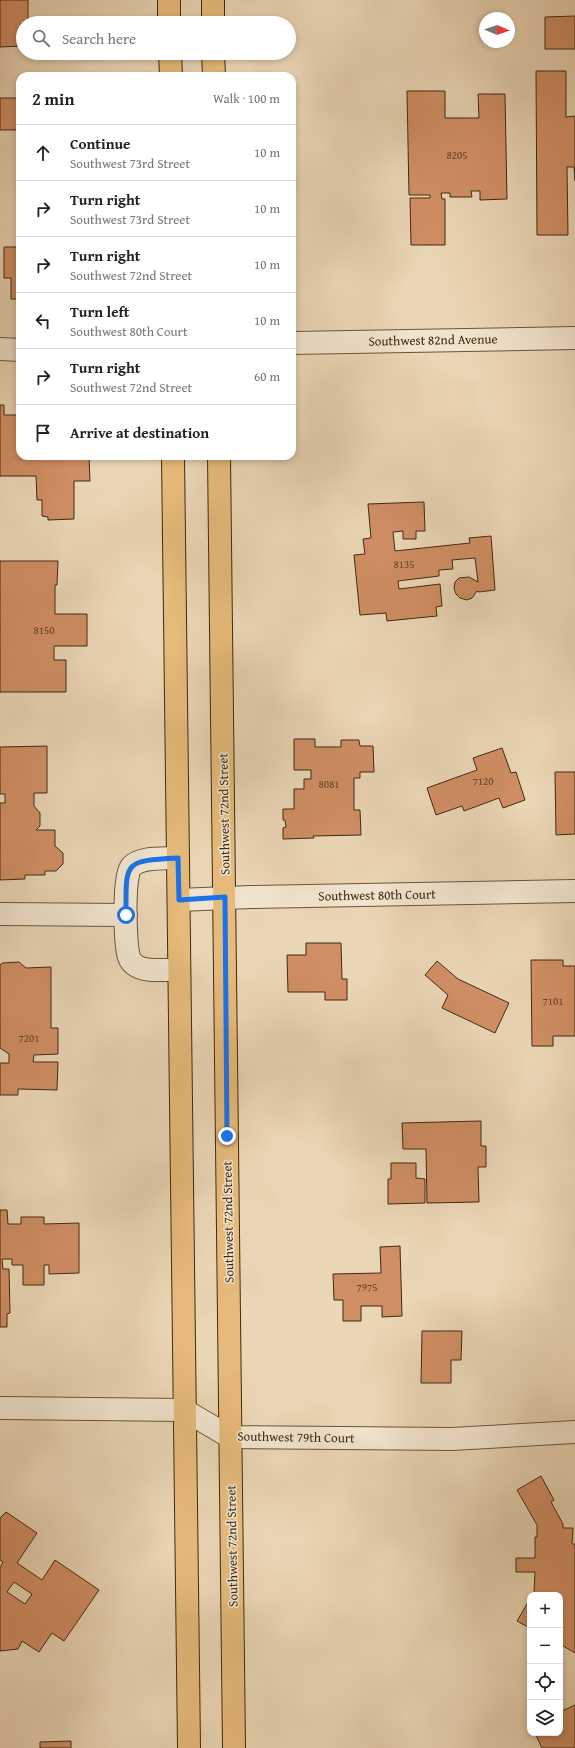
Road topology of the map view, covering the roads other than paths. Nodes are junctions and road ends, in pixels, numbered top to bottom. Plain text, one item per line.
1 (169, 0) edge
2 (212, 0) edge
3 (169, 16) edge
4 (213, 16) edge
5 (170, 60) edge
6 (213, 60) edge
7 (171, 72) edge
8 (214, 72) edge
9 (575, 338) edge
10 (296, 342) edge
11 (0, 350) edge
12 (16, 350) edge
13 (173, 460) edge
14 (219, 460) edge
15 (178, 858) junction
16 (575, 891) edge
17 (225, 897) junction
18 (179, 900) junction
19 (0, 914) edge
20 (126, 915) junction
21 (180, 970) junction
22 (0, 1408) edge
23 (184, 1410) junction
24 (575, 1432) edge
25 (230, 1436) junction
26 (189, 1748) edge
27 (234, 1748) edge

1 - 3 main road
2 - 4 main road
5 - 7 main road
6 - 8 main road
9 - 10 street, Southwest 82nd Avenue
11 - 12 street
13 - 15 main road
14 - 17 main road, Southwest 72nd Street
15 - 18 main road
15 - 20 street
16 - 17 street, Southwest 80th Court
17 - 18 street, Southwest 80th Court
17 - 25 main road, Southwest 72nd Street
18 - 21 main road
19 - 20 street
20 - 21 street
21 - 23 main road
22 - 23 street, Southwest 79th Court
23 - 25 street, Southwest 79th Court
23 - 26 main road
24 - 25 street, Southwest 79th Court
25 - 27 main road, Southwest 72nd Street

